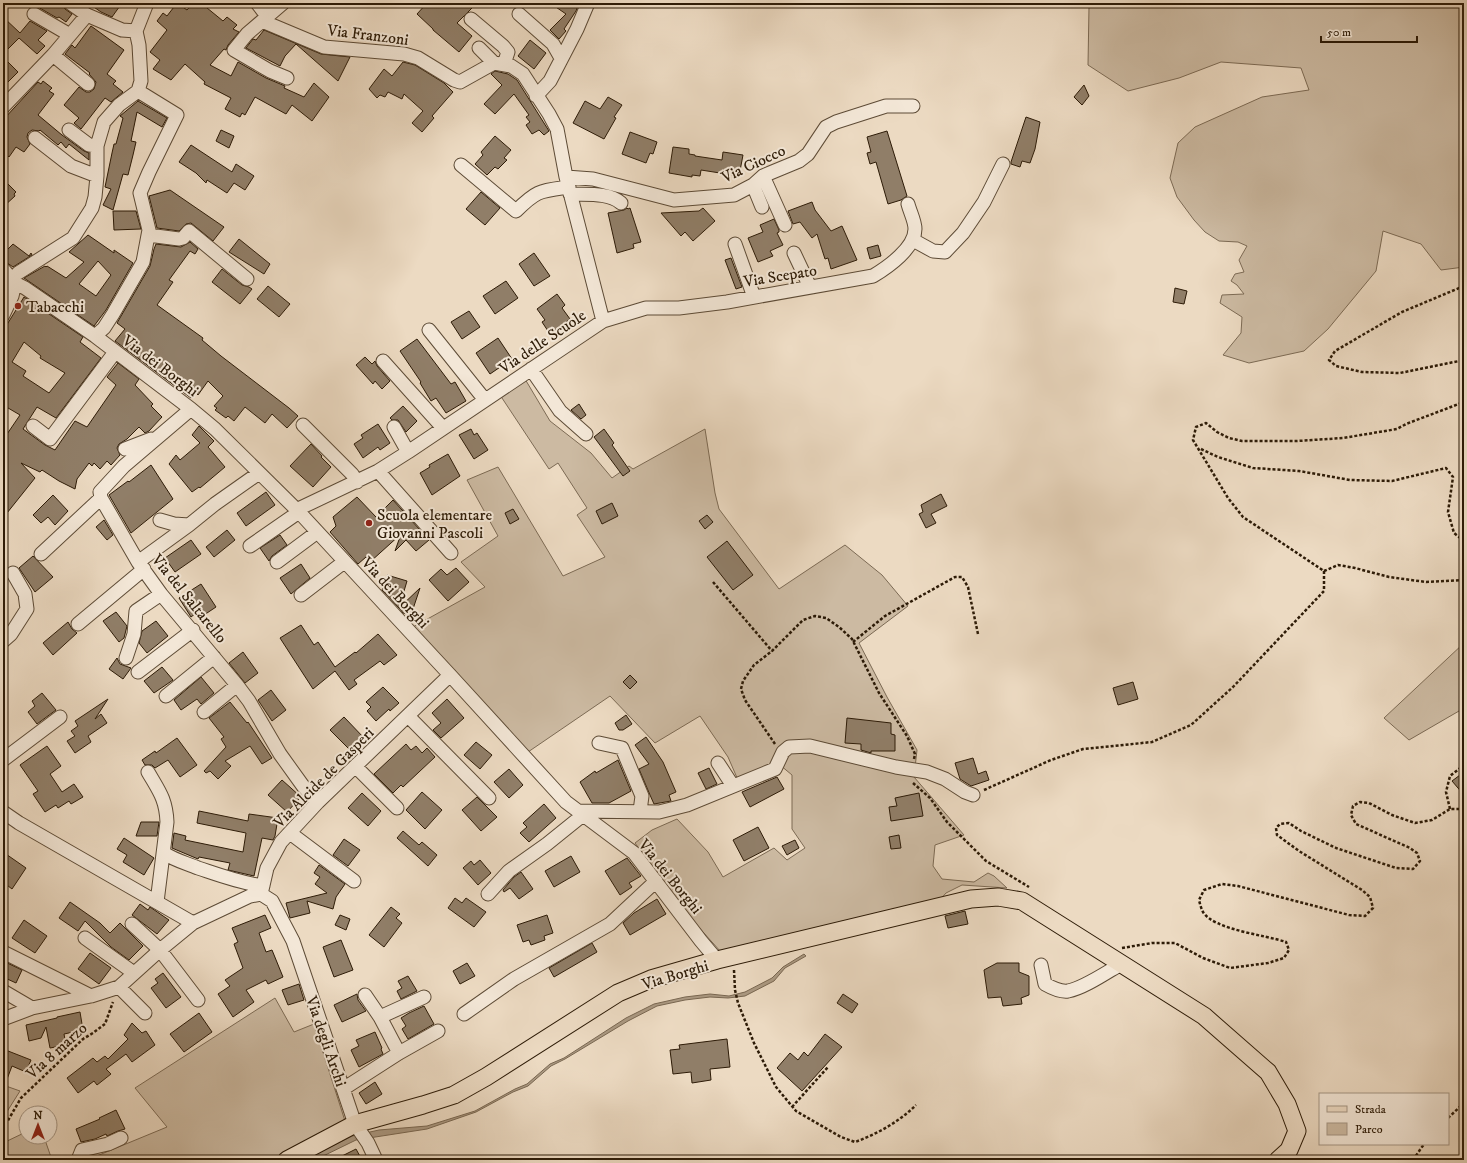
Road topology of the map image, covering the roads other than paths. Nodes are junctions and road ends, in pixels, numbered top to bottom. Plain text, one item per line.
1 (70, 3) edge
2 (147, 3) edge
3 (257, 3) edge
4 (283, 3) edge
5 (588, 3) edge
6 (34, 14) dead end
7 (519, 14) dead end
8 (87, 15) junction
9 (264, 18) junction
10 (471, 19) dead end
11 (136, 31) junction
12 (70, 35) junction
13 (479, 48) dead end
14 (53, 55) junction
15 (562, 58) junction
16 (499, 64) junction
17 (287, 78) dead end
18 (88, 84) dead end
19 (138, 91) junction
20 (536, 96) junction
21 (5, 100) edge
22 (913, 106) dead end
23 (69, 130) dead end
24 (35, 138) dead end
25 (97, 146) junction
26 (1003, 164) dead end
27 (461, 165) dead end
28 (97, 176) junction
29 (758, 181) junction
30 (568, 186) junction
31 (621, 203) dead end
32 (908, 204) dead end
33 (762, 207) dead end
34 (785, 225) dead end
35 (148, 235) junction
36 (913, 240) junction
37 (735, 244) dead end
38 (794, 254) dead end
39 (3, 269) edge
40 (16, 278) junction
41 (247, 279) dead end
42 (810, 287) junction
43 (754, 297) junction
44 (3, 315) edge
45 (603, 321) junction
46 (429, 330) dead end
47 (95, 336) junction
48 (115, 352) junction
49 (384, 361) dead end
50 (531, 369) junction
51 (485, 400) junction
52 (191, 409) junction
53 (303, 425) dead end
54 (33, 426) dead end
55 (394, 427) dead end
56 (443, 428) junction
57 (586, 434) dead end
58 (158, 437) junction
59 (125, 449) dead end
60 (408, 452) junction
61 (378, 471) junction
62 (259, 473) junction
63 (357, 482) junction
64 (101, 498) junction
65 (297, 511) junction
66 (160, 520) dead end
67 (189, 525) junction
68 (316, 533) junction
69 (250, 546) dead end
70 (451, 553) dead end
71 (41, 554) dead end
72 (277, 562) dead end
73 (344, 562) junction
74 (141, 566) junction
75 (13, 573) dead end
76 (161, 594) junction
77 (301, 595) dead end
78 (78, 624) dead end
79 (193, 630) junction
80 (7, 637) edge
81 (214, 656) junction
82 (126, 658) dead end
83 (138, 672) dead end
84 (450, 675) junction
85 (238, 685) junction
86 (166, 696) dead end
87 (204, 712) dead end
88 (408, 716) junction
89 (60, 717) dead end
90 (599, 743) dead end
91 (3, 760) edge
92 (718, 763) dead end
93 (356, 767) junction
94 (148, 772) dead end
95 (733, 786) junction
96 (972, 795) road end
97 (489, 798) dead end
98 (318, 802) junction
99 (397, 808) dead end
100 (640, 811) junction
101 (3, 812) edge
102 (581, 813) junction
103 (290, 832) junction
104 (164, 853) junction
105 (354, 881) dead end
106 (656, 881) junction
107 (262, 890) junction
108 (488, 894) dead end
109 (157, 902) junction
110 (193, 923) junction
111 (132, 924) dead end
112 (85, 938) dead end
113 (160, 950) junction
114 (3, 952) edge
115 (725, 958) junction
116 (1121, 964) junction
117 (1040, 965) dead end
118 (134, 973) junction
119 (119, 987) junction
120 (3, 991) edge
121 (365, 995) dead end
122 (91, 996) junction
123 (424, 997) dead end
124 (198, 1000) dead end
125 (32, 1008) junction
126 (145, 1013) dead end
127 (464, 1014) dead end
128 (380, 1017) junction
129 (3, 1019) edge
130 (438, 1031) dead end
131 (399, 1053) junction
132 (343, 1089) junction
133 (357, 1128) junction
134 (121, 1138) dead end
135 (78, 1160) edge
136 (287, 1160) edge
137 (376, 1160) edge
138 (1278, 1160) edge

1 - 8 street
2 - 11 street
3 - 9 street
4 - 9 street
5 - 15 street
6 - 12 street
7 - 15 street
8 - 11 street
8 - 12 street
9 - 16 street, Via Franzoni
9 - 17 street
10 - 16 street
11 - 19 street
12 - 14 street
13 - 16 street
14 - 18 street
14 - 21 street
15 - 20 street
16 - 20 street
19 - 25 street
19 - 35 street
20 - 30 street, Via delle Scuole
22 - 29 street, Via Ciocco
23 - 25 street
24 - 28 street
25 - 28 street
26 - 36 street
27 - 30 street
28 - 40 street
29 - 30 street, Via Ciocco
29 - 33 street
29 - 34 street
30 - 31 street
30 - 45 street, Via delle Scuole
32 - 36 street
35 - 41 street
35 - 47 street
36 - 42 street, Via Scepato
37 - 43 street
38 - 42 street
39 - 40 street, Via dei Borghi
40 - 44 street
40 - 47 street, Via dei Borghi
42 - 43 street, Via Scepato
43 - 45 street, Via Scepato
45 - 50 street, Via delle Scuole
46 - 51 street
47 - 48 street, Via dei Borghi
48 - 52 street, Via dei Borghi
48 - 54 street
49 - 56 street
50 - 51 street, Via delle Scuole
50 - 57 street
51 - 56 street, Via delle Scuole
52 - 58 street
52 - 62 street, Via dei Borghi
53 - 63 street
55 - 60 street
56 - 60 street, Via delle Scuole
58 - 59 street
58 - 64 street
60 - 61 street, Via delle Scuole
61 - 63 street, Via delle Scuole
61 - 70 street
62 - 65 street, Via dei Borghi
62 - 67 street
63 - 65 street, Via delle Scuole
64 - 71 street
64 - 74 street, Via del Saltarello
65 - 68 street, Via dei Borghi
65 - 69 street, Via delle Scuole
66 - 67 street
67 - 74 street
68 - 72 street
68 - 73 street, Via dei Borghi
73 - 77 street
73 - 84 street, Via dei Borghi
74 - 76 street, Via del Saltarello
74 - 78 street
75 - 80 street
76 - 79 street, Via del Saltarello
76 - 82 street
79 - 81 street, Via del Saltarello
79 - 83 street
81 - 85 street, Via del Saltarello
81 - 86 street
84 - 88 street, Via Alcide de Gasperi
84 - 102 street, Via dei Borghi
85 - 87 street
85 - 98 street, Via del Saltarello
88 - 93 street, Via Alcide de Gasperi
88 - 97 street
89 - 91 street
90 - 100 street
92 - 95 street
93 - 98 street, Via Alcide de Gasperi
93 - 99 street
94 - 104 street
95 - 96 street
95 - 100 street
98 - 103 street, Via Alcide de Gasperi
100 - 102 street
101 - 109 street
102 - 106 street, Via dei Borghi
102 - 108 street
103 - 105 street
103 - 107 street, Via Alcide de Gasperi
104 - 107 street
104 - 109 street
106 - 115 street, Via dei Borghi
106 - 127 street
107 - 110 street
107 - 132 street, Via degli Archi
109 - 110 street
110 - 113 street
111 - 113 street
112 - 118 street
113 - 118 street
113 - 124 street
114 - 122 street
115 - 116 main road, Via Borghi
115 - 133 main road, Via Borghi
116 - 117 street
116 - 138 main road
118 - 119 street
119 - 122 street
119 - 126 street
120 - 125 street
121 - 128 street
122 - 125 street
123 - 128 street
125 - 129 street
128 - 131 street
130 - 131 street
131 - 132 street
132 - 133 street, Via degli Archi
133 - 136 main road
133 - 137 street
134 - 135 street

